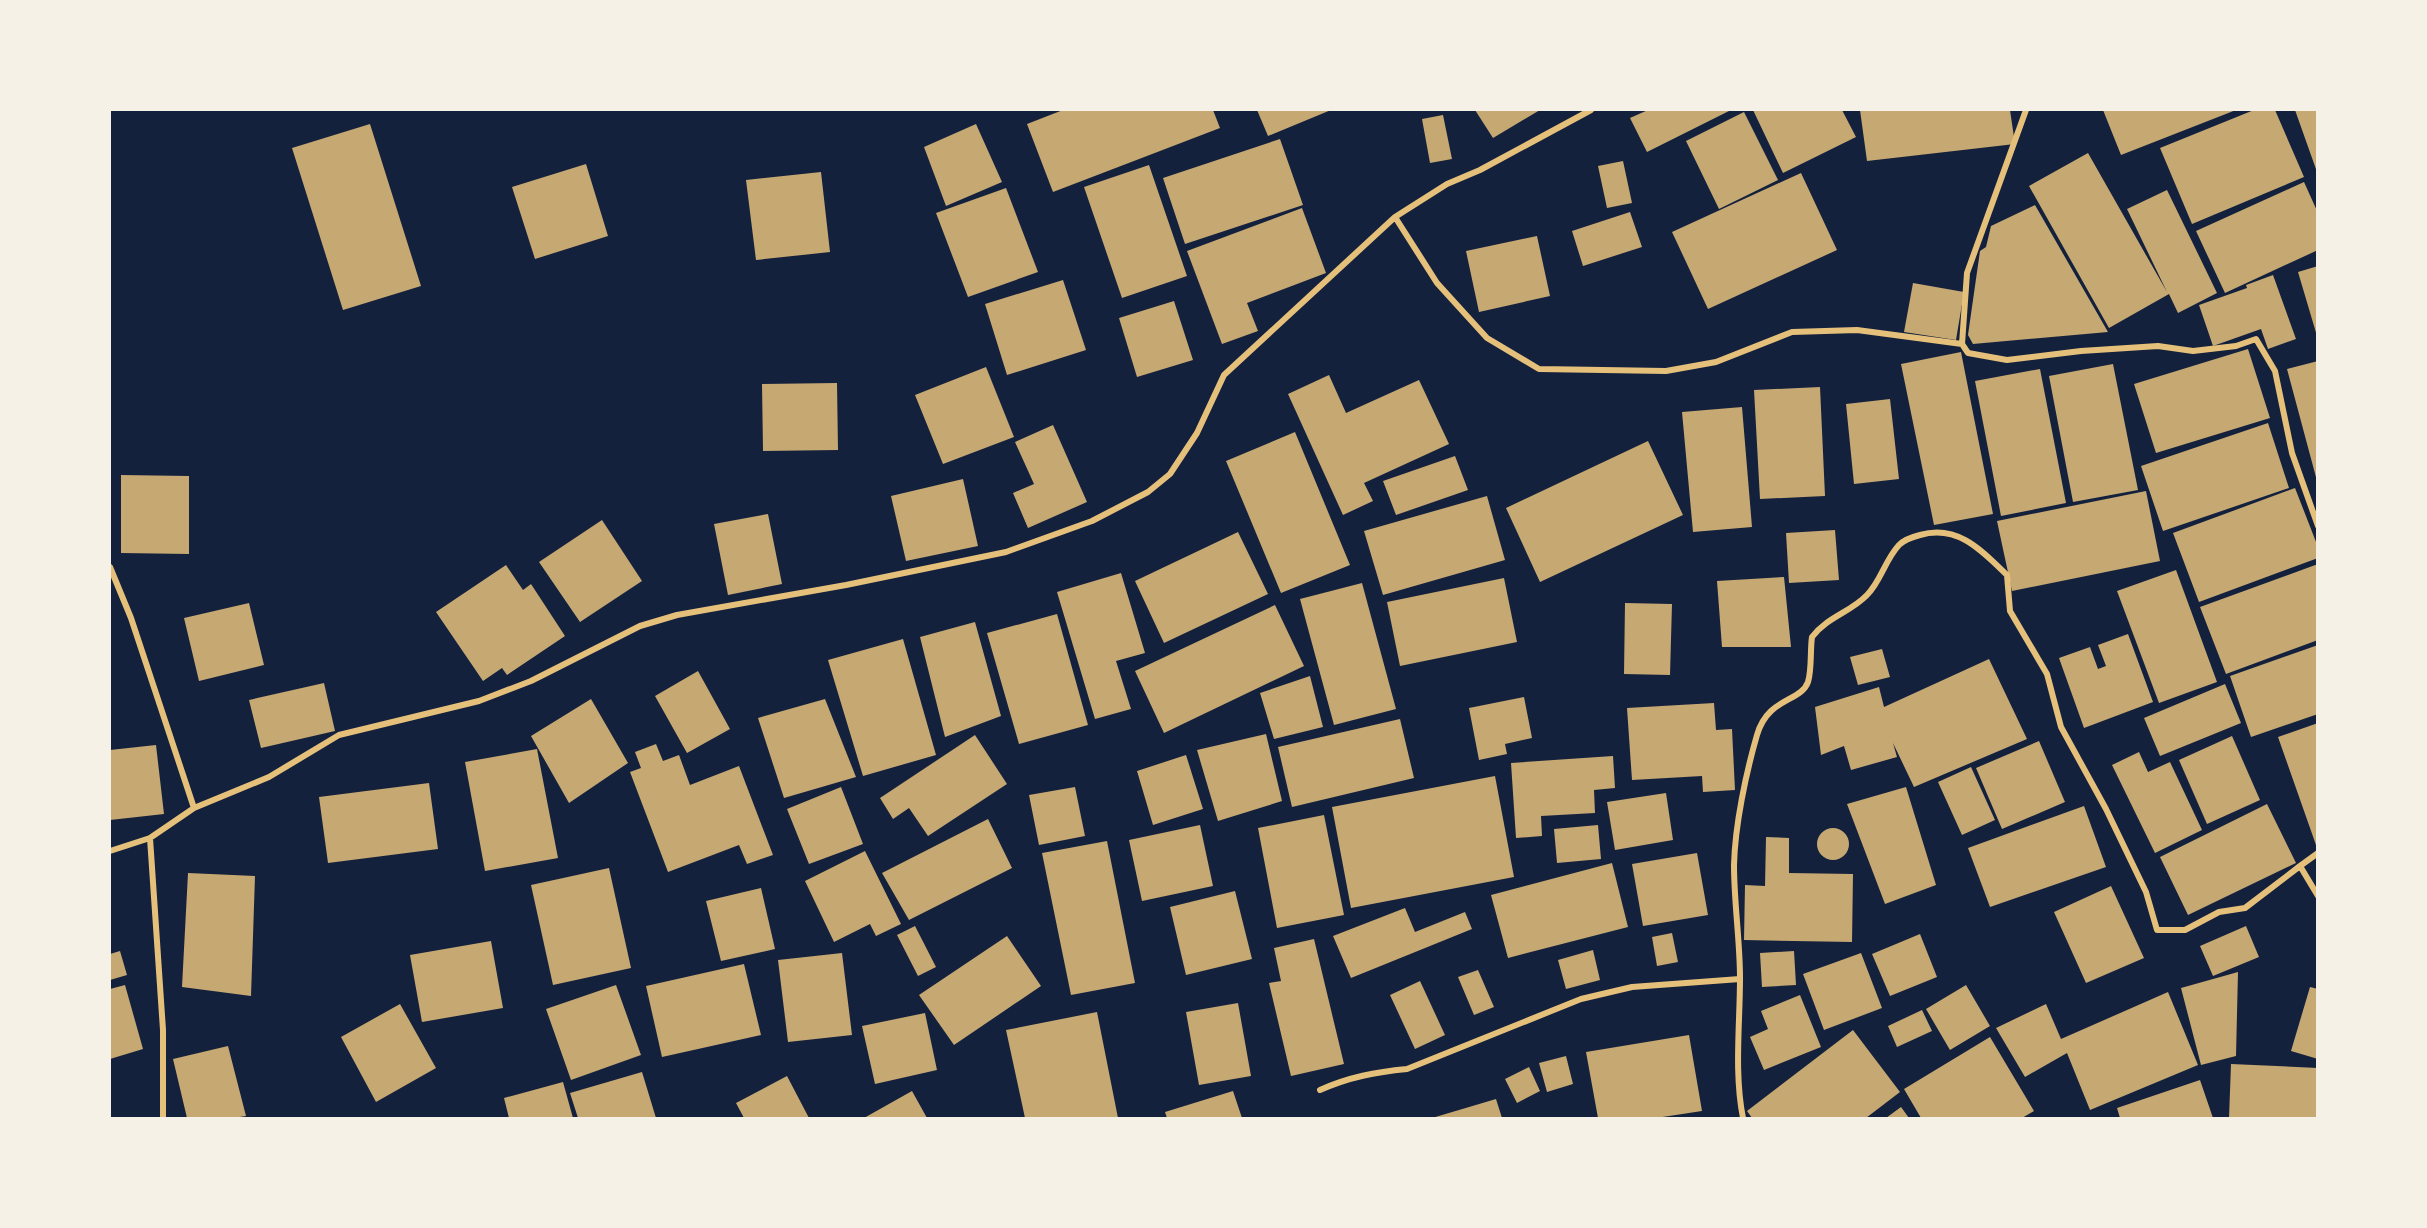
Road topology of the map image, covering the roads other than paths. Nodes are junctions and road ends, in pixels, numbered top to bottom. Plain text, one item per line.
1 (1591, 110) edge
2 (2026, 110) edge
3 (1395, 218) junction
4 (1962, 344) junction
5 (2318, 526) edge
6 (110, 567) edge
7 (194, 808) junction
8 (150, 838) junction
9 (110, 851) edge
10 (2318, 852) edge
11 (2301, 866) junction
12 (2318, 896) edge
13 (1740, 979) junction
14 (1320, 1090) dead end
15 (163, 1119) edge
16 (1743, 1119) edge

1 - 3 street
2 - 4 street
3 - 4 street
3 - 7 street
4 - 5 street
6 - 7 street
7 - 8 street
8 - 9 street
8 - 15 street
10 - 11 street
11 - 12 street
11 - 13 street
13 - 14 street
13 - 16 street

